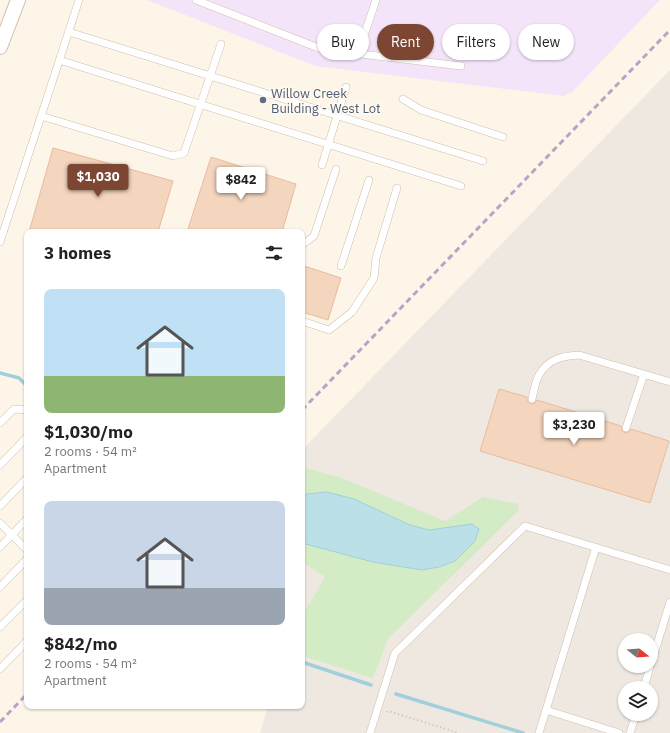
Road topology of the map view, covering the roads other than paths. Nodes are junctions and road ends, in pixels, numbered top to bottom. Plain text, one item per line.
1 (18, 0) edge
2 (79, 0) edge
3 (196, 0) edge
4 (376, 0) edge
5 (368, 24) edge
6 (69, 32) junction
7 (221, 44) dead end
8 (0, 47) edge
9 (317, 47) edge
10 (369, 54) edge
11 (59, 60) junction
12 (461, 66) dead end
13 (210, 76) junction
14 (346, 88) dead end
15 (403, 99) dead end
16 (200, 104) junction
17 (337, 115) junction
18 (41, 116) junction
19 (503, 137) dead end
20 (328, 145) junction
21 (483, 161) dead end
22 (322, 165) dead end
23 (336, 169) dead end
24 (369, 180) dead end
25 (461, 186) dead end
26 (398, 188) dead end
27 (0, 242) edge
28 (305, 242) edge
29 (341, 266) dead end
30 (305, 322) edge
31 (644, 374) junction
32 (670, 382) edge
33 (532, 399) dead end
34 (24, 410) edge
35 (0, 423) edge
36 (626, 428) dead end
37 (24, 440) edge
38 (0, 465) edge
39 (24, 481) edge
40 (0, 506) edge
41 (24, 522) edge
42 (0, 523) edge
43 (12, 535) junction
44 (0, 546) edge
45 (24, 547) edge
46 (596, 547) junction
47 (24, 562) edge
48 (670, 570) edge
49 (0, 587) edge
50 (670, 602) edge
51 (24, 603) edge
52 (0, 627) edge
53 (658, 642) edge
54 (24, 644) edge
55 (0, 669) edge
56 (546, 710) junction
57 (634, 721) edge
58 (370, 733) edge
59 (539, 733) edge
60 (619, 733) edge
61 (630, 733) edge

1 - 8 street
2 - 6 lane
3 - 9 lane
4 - 5 lane
6 - 11 lane
6 - 13 lane
7 - 13 lane
10 - 12 lane
11 - 16 lane
11 - 18 lane
13 - 16 lane
13 - 17 lane
14 - 17 lane
15 - 19 lane
16 - 18 lane
16 - 20 lane
17 - 20 lane
17 - 21 lane
18 - 27 lane
20 - 22 lane
20 - 25 lane
23 - 28 lane
24 - 29 lane
26 - 30 lane
31 - 32 lane
31 - 33 lane
31 - 36 lane
34 - 35 lane
37 - 38 lane
39 - 40 lane
41 - 43 lane
42 - 43 lane
43 - 44 lane
43 - 45 lane
46 - 48 lane
46 - 56 lane
46 - 58 lane
47 - 49 lane
50 - 53 lane
51 - 52 lane
54 - 55 lane
56 - 59 lane
56 - 60 lane
57 - 61 lane

